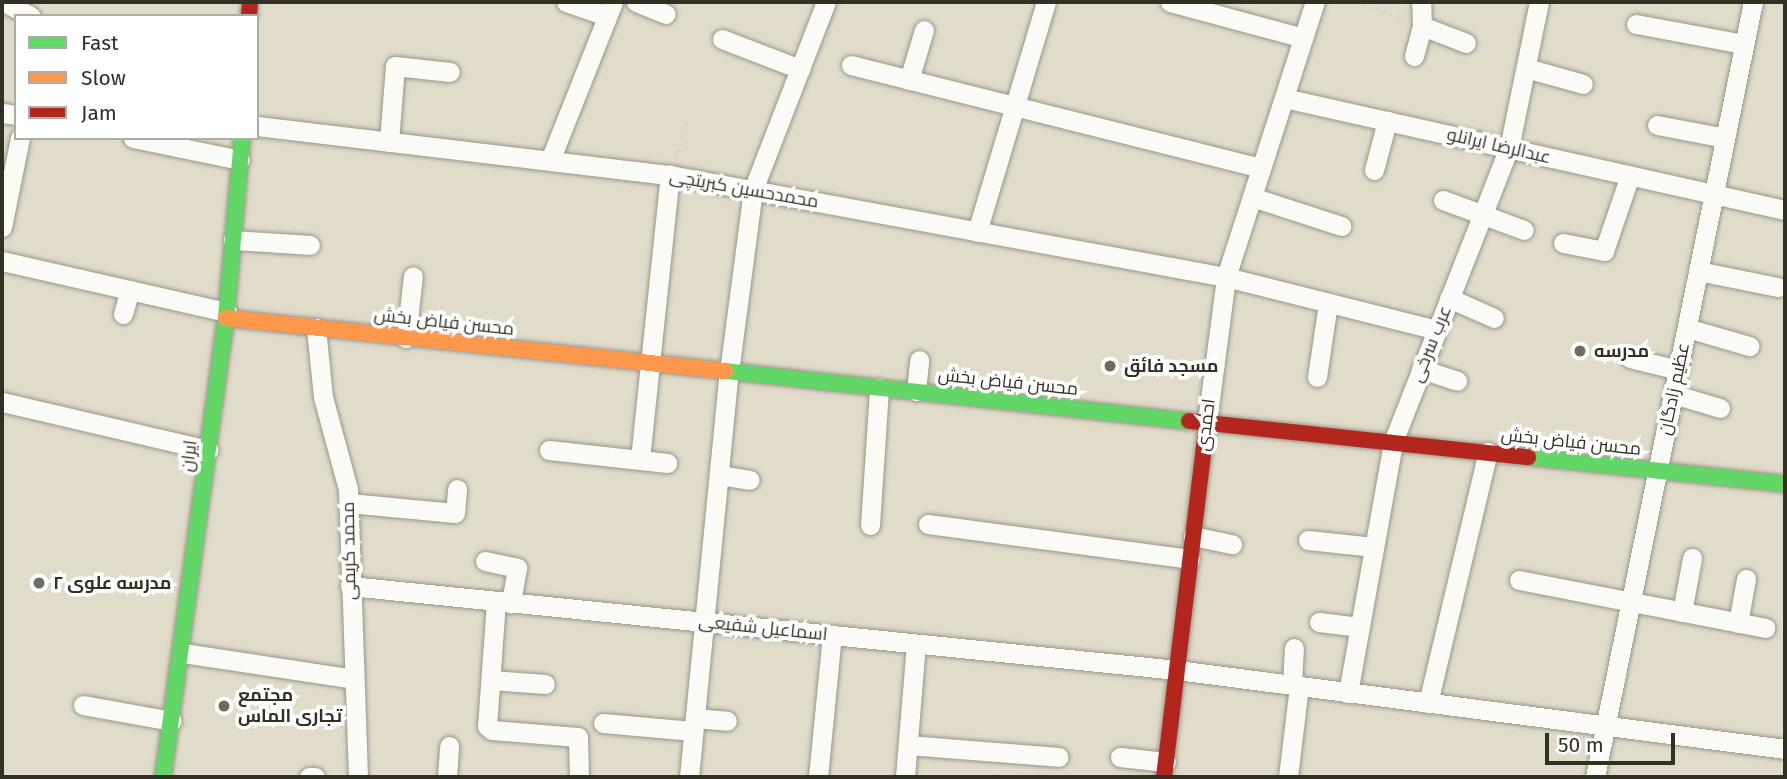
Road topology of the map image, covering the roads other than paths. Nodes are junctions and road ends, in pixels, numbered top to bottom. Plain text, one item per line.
1 (4, 2) edge
2 (566, 2) edge
3 (636, 2) edge
4 (826, 2) edge
5 (1046, 2) edge
6 (1170, 2) edge
7 (1315, 2) edge
8 (1421, 2) edge
9 (1539, 2) edge
10 (1753, 2) edge
11 (610, 9) edge
12 (29, 14) edge
13 (666, 14) dead end
14 (1636, 24) dead end
15 (1422, 26) junction
16 (924, 30) dead end
17 (1303, 38) junction
18 (722, 39) dead end
19 (1466, 43) dead end
20 (1744, 44) junction
21 (1414, 56) dead end
22 (851, 65) dead end
23 (1526, 68) junction
24 (800, 69) junction
25 (450, 72) dead end
26 (909, 80) junction
27 (1583, 84) dead end
28 (1284, 97) junction
29 (1015, 106) junction
30 (1387, 121) junction
31 (1657, 125) dead end
32 (259, 126) edge
33 (1725, 138) junction
34 (20, 140) edge
35 (143, 140) edge
36 (242, 140) edge
37 (389, 142) junction
38 (1510, 148) junction
39 (551, 158) junction
40 (240, 160) junction
41 (1261, 168) junction
42 (1374, 170) dead end
43 (670, 175) junction
44 (1630, 175) junction
45 (753, 190) junction
46 (1714, 194) junction
47 (1252, 197) junction
48 (1443, 200) dead end
49 (1785, 210) edge
50 (1483, 214) junction
51 (2, 218) edge
52 (1341, 226) dead end
53 (1524, 230) dead end
54 (977, 232) junction
55 (233, 240) junction
56 (1563, 243) dead end
57 (310, 245) dead end
58 (2, 261) edge
59 (1698, 271) junction
60 (413, 276) dead end
61 (1226, 277) junction
62 (1777, 287) dead end
63 (130, 290) junction
64 (1450, 298) junction
65 (1328, 303) junction
66 (123, 314) dead end
67 (226, 315) junction
68 (1494, 318) dead end
69 (316, 328) junction
70 (1686, 328) junction
71 (1437, 330) junction
72 (406, 338) junction
73 (1749, 346) dead end
74 (1630, 358) dead end
75 (919, 360) dead end
76 (650, 363) junction
77 (1421, 369) junction
78 (1678, 370) junction
79 (729, 372) junction
80 (1317, 377) dead end
81 (1457, 381) dead end
82 (879, 388) junction
83 (916, 391) junction
84 (1673, 394) junction
85 (2, 402) edge
86 (1720, 408) dead end
87 (1206, 422) junction
88 (1392, 442) junction
89 (209, 450) junction
90 (549, 450) dead end
91 (1488, 452) junction
92 (640, 459) junction
93 (667, 463) dead end
94 (1657, 470) junction
95 (719, 475) junction
96 (750, 480) dead end
97 (1785, 484) edge
98 (457, 489) dead end
99 (349, 503) junction
100 (928, 524) dead end
101 (870, 525) dead end
102 (1193, 536) junction
103 (1308, 540) dead end
104 (1232, 544) dead end
105 (1374, 547) junction
106 (1692, 558) dead end
107 (1190, 559) junction
108 (485, 561) dead end
109 (1746, 579) dead end
110 (1519, 580) dead end
111 (350, 586) junction
112 (504, 602) junction
113 (1630, 602) junction
114 (1682, 612) junction
115 (704, 622) junction
116 (1320, 622) dead end
117 (1738, 623) junction
118 (1360, 627) junction
119 (1765, 628) dead end
120 (832, 635) junction
121 (916, 644) junction
122 (1294, 648) dead end
123 (183, 653) junction
124 (1177, 670) junction
125 (354, 679) junction
126 (491, 680) junction
127 (545, 684) dead end
128 (1296, 686) junction
129 (1348, 693) junction
130 (1428, 703) junction
131 (83, 705) dead end
132 (172, 721) junction
133 (727, 721) dead end
134 (603, 723) dead end
135 (694, 724) junction
136 (1605, 726) junction
137 (908, 745) junction
138 (449, 746) dead end
139 (1785, 749) edge
140 (1059, 757) dead end
141 (1120, 757) dead end
142 (1165, 769) edge
143 (163, 777) edge
144 (309, 777) edge
145 (315, 777) edge
146 (358, 777) edge
147 (447, 777) edge
148 (579, 777) edge
149 (689, 777) edge
150 (818, 777) edge
151 (905, 777) edge
152 (1288, 777) edge
153 (1595, 777) edge

1 - 12 street
2 - 11 street
3 - 13 street
4 - 24 street
5 - 29 street
6 - 17 street
7 - 17 street, احمدی
8 - 15 street
9 - 23 street, عرب سرخی
10 - 20 street, عظیم زادگان
11 - 39 street
14 - 20 street
15 - 19 street
15 - 21 street
16 - 26 street
17 - 28 street, احمدی
18 - 24 street
20 - 33 street, عظیم زادگان
22 - 26 street
23 - 27 street
23 - 38 street, عرب سرخی
24 - 45 street
25 - 37 street
26 - 29 street
28 - 30 street, عبدالرضا ایرانلو
28 - 41 street, احمدی
29 - 41 street
29 - 54 street
30 - 38 street, عبدالرضا ایرانلو
30 - 42 street
31 - 33 street
32 - 37 street, محمدحسین کبریتچی
33 - 46 street, عظیم زادگان
34 - 51 street
35 - 40 street
36 - 40 street, ایران
37 - 39 street, محمدحسین کبریتچی
38 - 44 street, عبدالرضا ایرانلو
38 - 50 street, عرب سرخی
39 - 43 street, محمدحسین کبریتچی
40 - 55 street, ایران
41 - 47 street, احمدی
43 - 45 street, محمدحسین کبریتچی
43 - 76 street
44 - 46 street, عبدالرضا ایرانلو
44 - 56 street
45 - 54 street, محمدحسین کبریتچی
45 - 79 street
46 - 49 street, عبدالرضا ایرانلو
46 - 59 street, عظیم زادگان
47 - 52 street
47 - 61 street, احمدی
48 - 50 street
50 - 53 street
50 - 64 street, عرب سرخی
54 - 61 street, محمدحسین کبریتچی
55 - 57 street
55 - 67 street, ایران
58 - 63 street
59 - 62 street
59 - 70 street, عظیم زادگان
60 - 72 street
61 - 65 street, محمدحسین کبریتچی
61 - 87 street, احمدی
63 - 66 street
63 - 67 street
64 - 68 street
64 - 71 street, عرب سرخی
65 - 71 street, محمدحسین کبریتچی
65 - 80 street
67 - 69 street, محسن فیاض بخش
67 - 89 street, ایران
69 - 72 street, محسن فیاض بخش
69 - 99 street, محمد کریمی
70 - 73 street
70 - 78 street, عظیم زادگان
71 - 77 street, عرب سرخی
72 - 76 street, محسن فیاض بخش
74 - 78 street
75 - 83 street
76 - 79 street, محسن فیاض بخش
76 - 92 street
77 - 81 street
77 - 88 street, عرب سرخی
78 - 84 street, عظیم زادگان
79 - 82 street, محسن فیاض بخش
79 - 95 street
82 - 83 street, محسن فیاض بخش
82 - 101 street
83 - 87 street, محسن فیاض بخش
84 - 86 street
84 - 94 street, عظیم زادگان
85 - 89 street
87 - 88 street, محسن فیاض بخش
87 - 102 street, احمدی
88 - 91 street, محسن فیاض بخش
88 - 105 street, عرب سرخی
89 - 123 street, ایران
90 - 92 street
91 - 94 street, محسن فیاض بخش
91 - 130 street
92 - 93 street
94 - 97 street, محسن فیاض بخش
94 - 113 street, عظیم زادگان
95 - 96 street
95 - 115 street
98 - 99 street
99 - 111 street, محمد کریمی
100 - 107 street
102 - 104 street
102 - 107 street, احمدی
103 - 105 street
105 - 118 street, عرب سرخی
106 - 114 street
107 - 124 street, احمدی
108 - 112 street
109 - 117 street
110 - 113 street
111 - 112 street, اسماعیل شفیعی
111 - 125 street, محمد کریمی
112 - 115 street, اسماعیل شفیعی
112 - 126 street
113 - 114 street
113 - 136 street, عظیم زادگان
114 - 117 street
115 - 120 street, اسماعیل شفیعی
115 - 135 street
116 - 118 street
117 - 119 street
118 - 129 street, عرب سرخی
120 - 121 street, اسماعیل شفیعی
120 - 150 street
121 - 124 street, اسماعیل شفیعی
121 - 137 street
122 - 128 street
123 - 125 street
123 - 132 street, ایران
124 - 128 street, اسماعیل شفیعی
124 - 142 street, احمدی
125 - 146 street, محمد کریمی
126 - 127 street
126 - 148 street
128 - 129 street, اسماعیل شفیعی
128 - 152 street
129 - 130 street, اسماعیل شفیعی
130 - 136 street, اسماعیل شفیعی
131 - 132 street
132 - 143 street, ایران
133 - 135 street
134 - 135 street
135 - 149 street
136 - 139 street, اسماعیل شفیعی
136 - 153 street, عظیم زادگان
137 - 140 street
137 - 151 street
138 - 147 street
141 - 142 street
144 - 145 street

